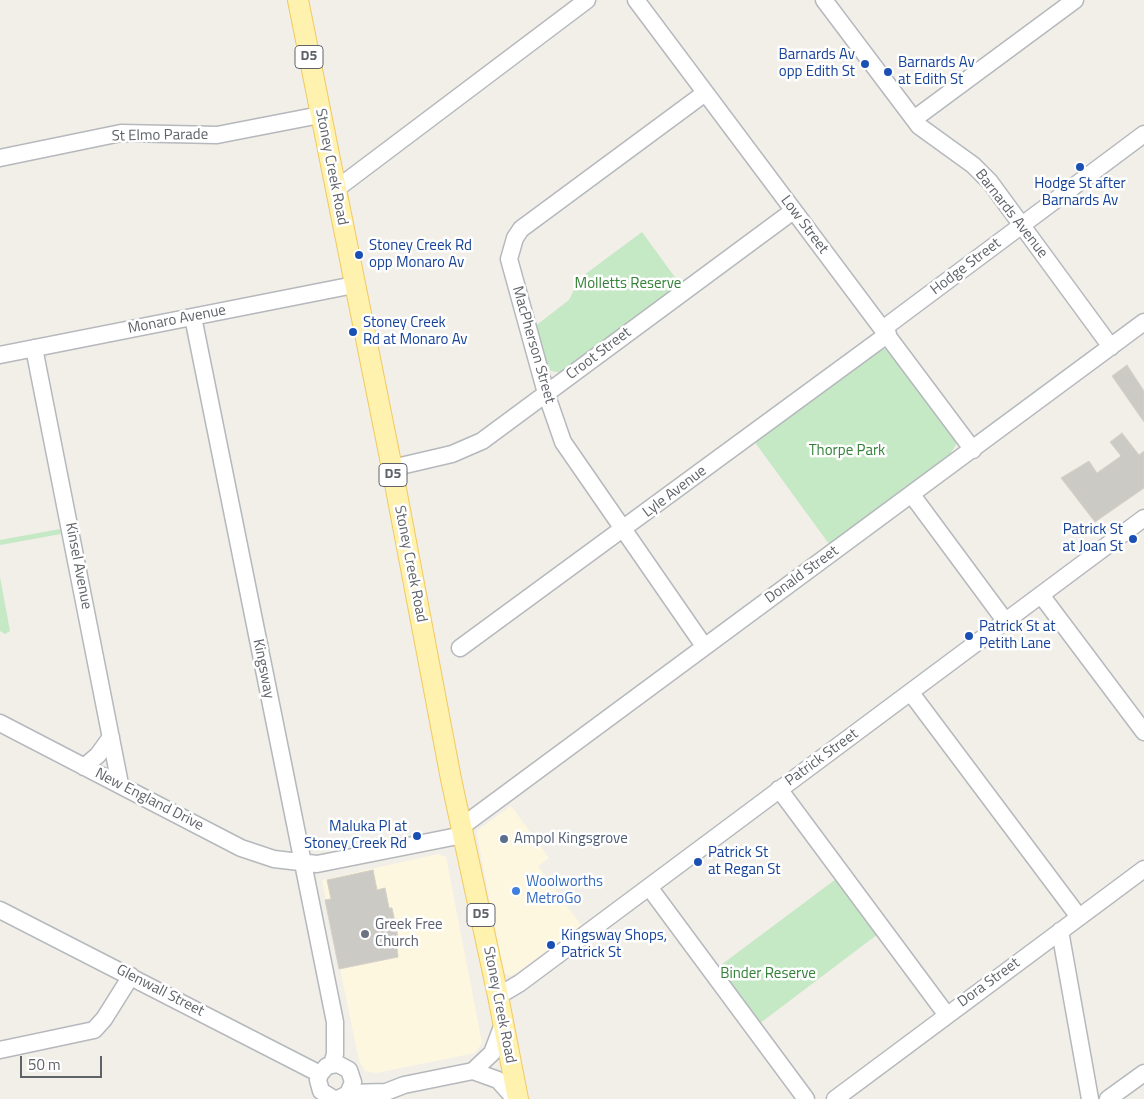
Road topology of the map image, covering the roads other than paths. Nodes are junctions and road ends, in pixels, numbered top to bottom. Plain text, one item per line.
1 (298, 0) edge
2 (587, 0) edge
3 (636, 0) edge
4 (1075, 0) edge
5 (827, 1) edge
6 (704, 93) junction
7 (320, 115) junction
8 (914, 119) junction
9 (1144, 134) edge
10 (0, 158) edge
11 (335, 190) junction
12 (792, 211) junction
13 (1021, 225) junction
14 (354, 285) junction
15 (193, 317) junction
16 (1144, 322) edge
17 (886, 331) junction
18 (1111, 347) junction
19 (34, 348) junction
20 (0, 355) edge
21 (546, 393) junction
22 (973, 450) junction
23 (392, 468) junction
24 (912, 495) junction
25 (1144, 518) edge
26 (624, 529) junction
27 (1041, 595) junction
28 (1006, 622) junction
29 (704, 646) junction
30 (460, 648) dead end
31 (911, 693) junction
32 (0, 723) edge
33 (1144, 732) edge
34 (111, 737) junction
35 (84, 767) junction
36 (120, 784) junction
37 (779, 790) junction
38 (462, 831) junction
39 (302, 864) junction
40 (1144, 869) edge
41 (649, 888) junction
42 (0, 910) edge
43 (1079, 918) junction
44 (1060, 931) junction
45 (131, 976) junction
46 (498, 996) junction
47 (946, 1014) junction
48 (334, 1022) junction
49 (503, 1024) junction
50 (0, 1050) edge
51 (326, 1069) junction
52 (473, 1071) junction
53 (1144, 1073) edge
54 (404, 1085) junction
55 (338, 1093) edge
56 (380, 1096) edge
57 (517, 1099) edge
58 (806, 1099) edge
59 (835, 1099) edge
60 (1090, 1099) edge
61 (1108, 1099) edge

1 - 7 main road, Stoney Creek Road / D5
2 - 11 street
3 - 6 street, Low Street
4 - 8 street
5 - 8 street, Barnards Avenue
6 - 12 street, Low Street
6 - 21 street, MacPherson Street
7 - 10 street, St Elmo Parade
7 - 11 main road, Stoney Creek Road / D5
8 - 13 street, Barnards Avenue
9 - 13 street, Hodge Street
11 - 14 main road, Stoney Creek Road / D5
12 - 17 street, Low Street
12 - 21 street, Croot Street
13 - 17 street, Hodge Street
13 - 18 street, Barnards Avenue
14 - 15 street, Monaro Avenue
14 - 23 main road, Stoney Creek Road / D5
15 - 19 street, Monaro Avenue
15 - 39 street, Kingsway
16 - 18 street, Donald Street
17 - 22 street, Low Street
17 - 26 street, Lyle Avenue
18 - 22 street, Donald Street
19 - 20 street, Monaro Avenue
19 - 34 street, Kinsel Avenue
21 - 23 street, Croot Street
21 - 26 street, MacPherson Street
22 - 24 street, Donald Street
23 - 38 main road, Stoney Creek Road / D5
24 - 28 street
24 - 29 street, Donald Street
25 - 27 street, Patrick Street
26 - 29 street, MacPherson Street
26 - 30 street, Lyle Avenue
27 - 28 street, Patrick Street
27 - 33 street
28 - 31 street, Patrick Street
29 - 38 street, Donald Street
31 - 37 street, Patrick Street
31 - 43 street
32 - 35 street, New England Drive
34 - 35 street
34 - 36 street, Kinsel Avenue
35 - 36 street, New England Drive
36 - 39 street, New England Drive
37 - 41 street, Patrick Street
37 - 47 street
38 - 39 street, New England Drive
38 - 46 main road, Stoney Creek Road / D5
39 - 48 street, Kingsway
40 - 43 street, Dora Street
41 - 46 street, Patrick Street
41 - 58 street
42 - 45 street, Glenwall Street
43 - 44 street, Dora Street
44 - 47 street, Dora Street
44 - 60 street
45 - 50 street
45 - 51 street, Glenwall Street
46 - 49 main road, Stoney Creek Road / D5
47 - 59 street, Dora Street
48 - 51 street, Kingsway
48 - 55 street, Kingsway
49 - 52 street
49 - 57 main road, Stoney Creek Road / D5
51 - 55 street, Kingsway
51 - 55 street, Glenwall Street
52 - 54 street
52 - 57 street
53 - 61 street
54 - 55 street, Glenwall Street
54 - 56 street
55 - 56 street

